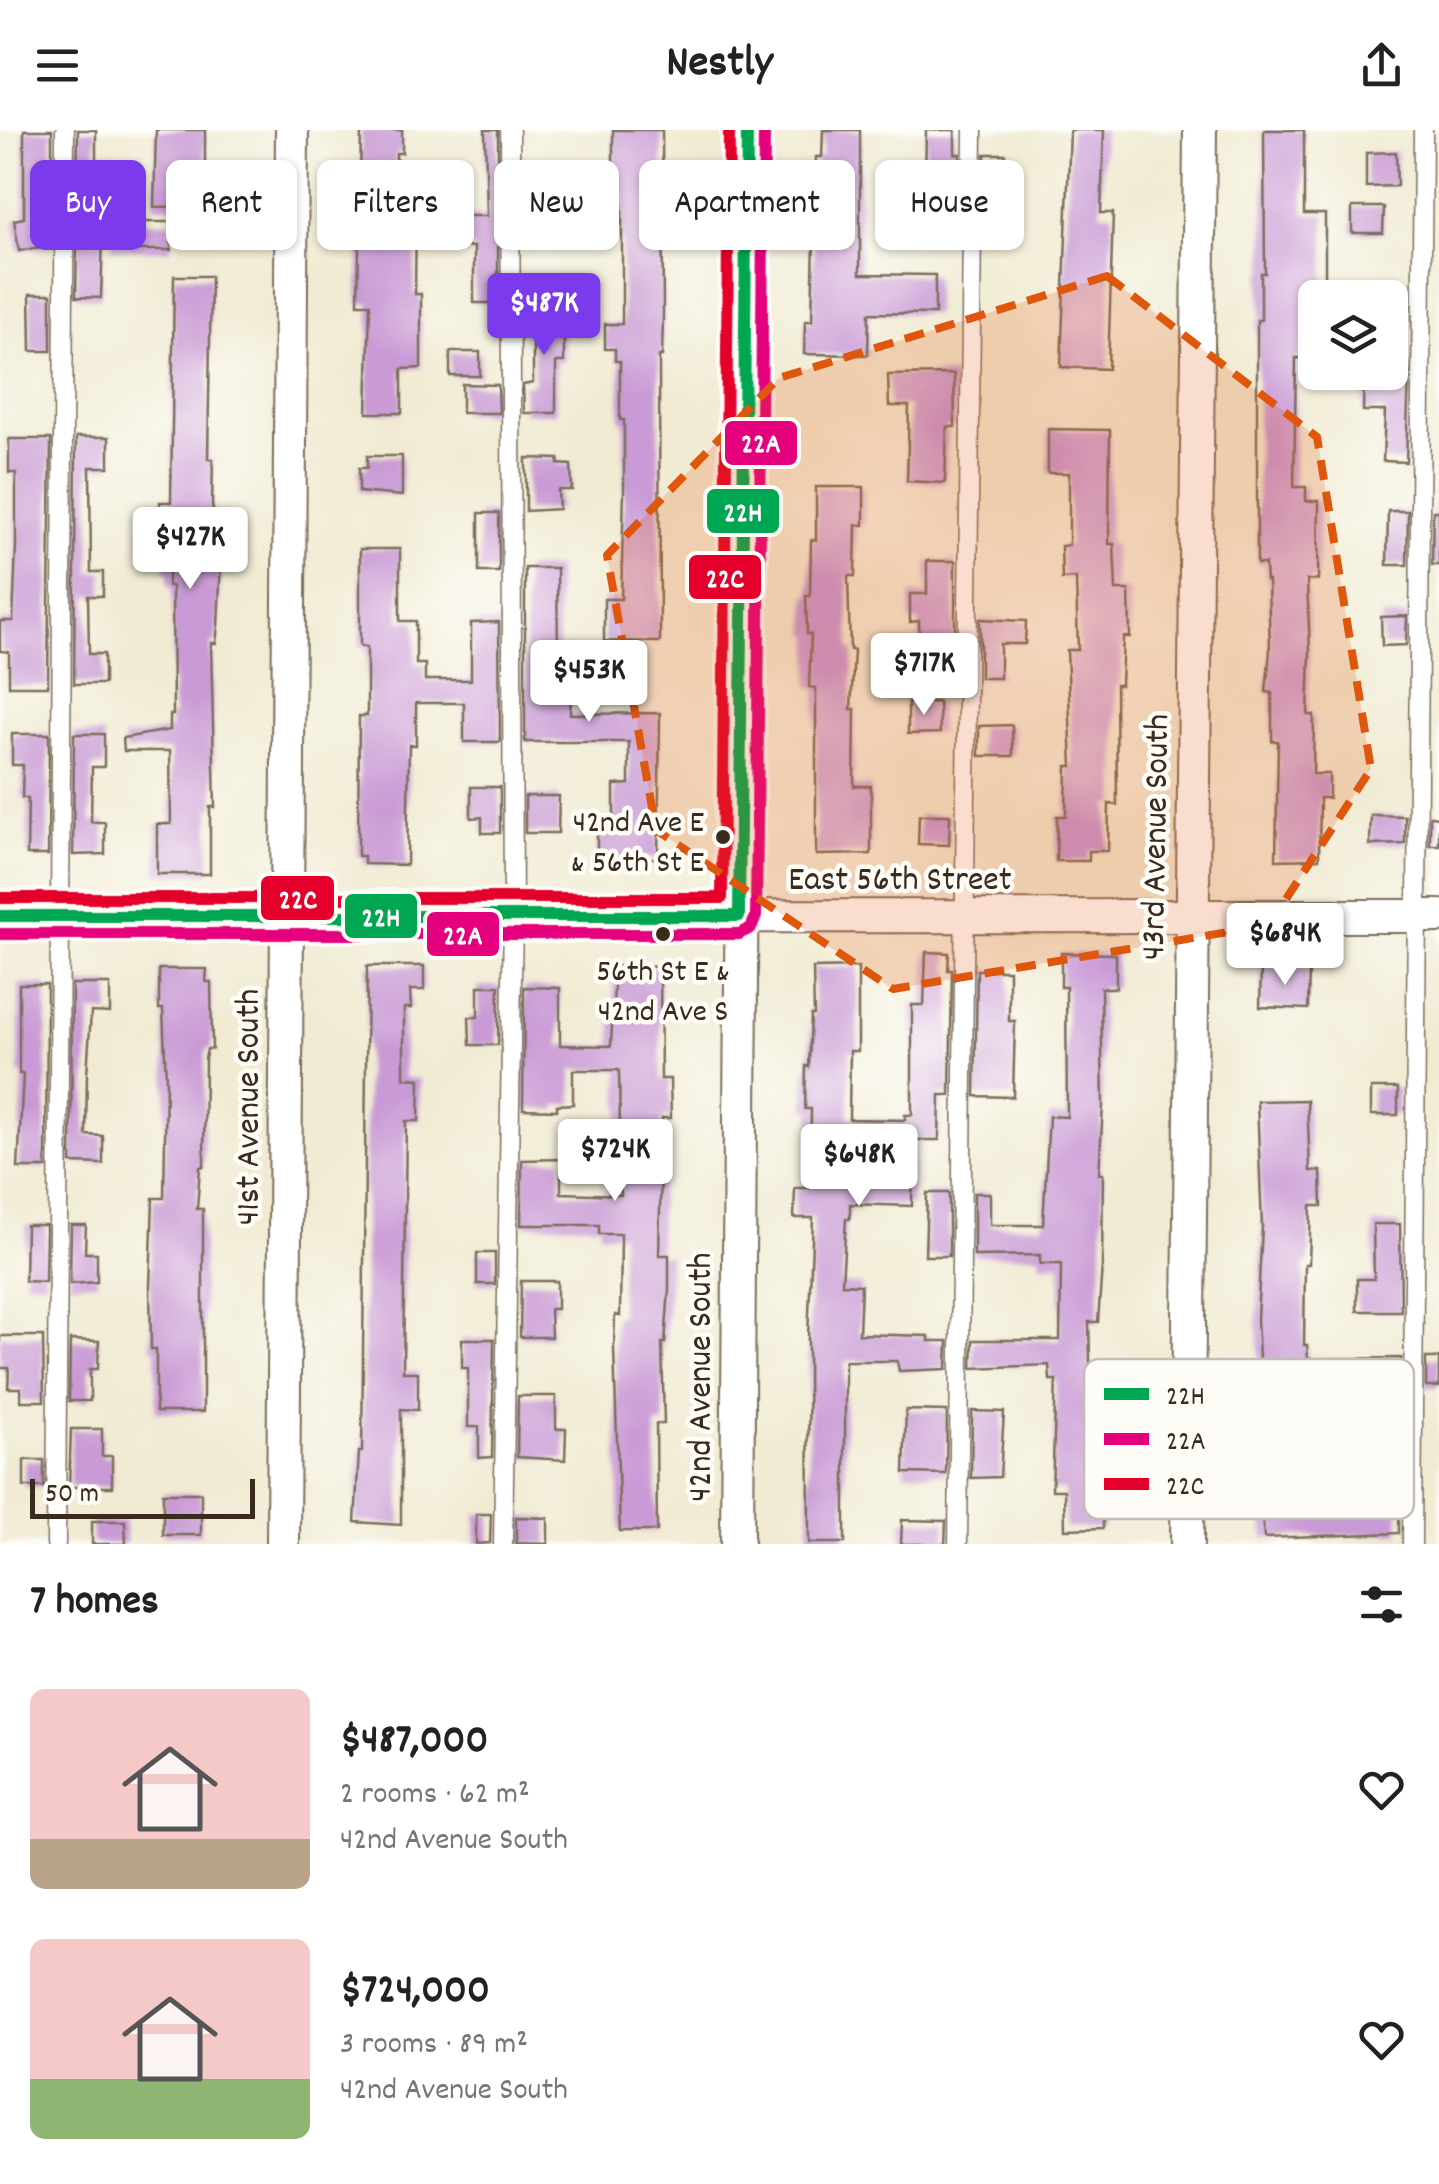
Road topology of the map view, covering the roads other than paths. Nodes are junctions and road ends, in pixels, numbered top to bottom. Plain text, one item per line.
1 (65, 130) edge
2 (292, 130) edge
3 (510, 130) edge
4 (747, 130) edge
5 (973, 130) edge
6 (1200, 130) edge
7 (1423, 130) edge
8 (287, 914) junction
9 (0, 916) edge
10 (61, 916) junction
11 (513, 916) junction
12 (739, 916) junction
13 (1429, 916) edge
14 (1193, 917) junction
15 (967, 919) junction
16 (1189, 1359) edge
17 (1414, 1470) edge
18 (1187, 1519) edge
19 (1413, 1519) edge
20 (56, 1544) edge
21 (283, 1544) edge
22 (503, 1544) edge
23 (737, 1544) edge
24 (958, 1544) edge
25 (1187, 1544) edge
26 (1412, 1544) edge

1 - 10 lane
2 - 8 street, 41st Avenue South
3 - 11 lane
4 - 12 street, 42nd Avenue South
5 - 15 lane
6 - 14 street, 43rd Avenue South
7 - 13 lane
8 - 10 street, East 56th Street
8 - 11 street, East 56th Street
8 - 21 street, 41st Avenue South
9 - 10 street, East 56th Street
10 - 20 lane
11 - 12 street, East 56th Street
11 - 22 lane
12 - 15 street, East 56th Street
12 - 23 street, 42nd Avenue South
13 - 14 street, East 56th Street
13 - 17 lane
14 - 15 street, East 56th Street
14 - 16 street, 43rd Avenue South
15 - 24 lane
18 - 25 street, 43rd Avenue South
19 - 26 lane

